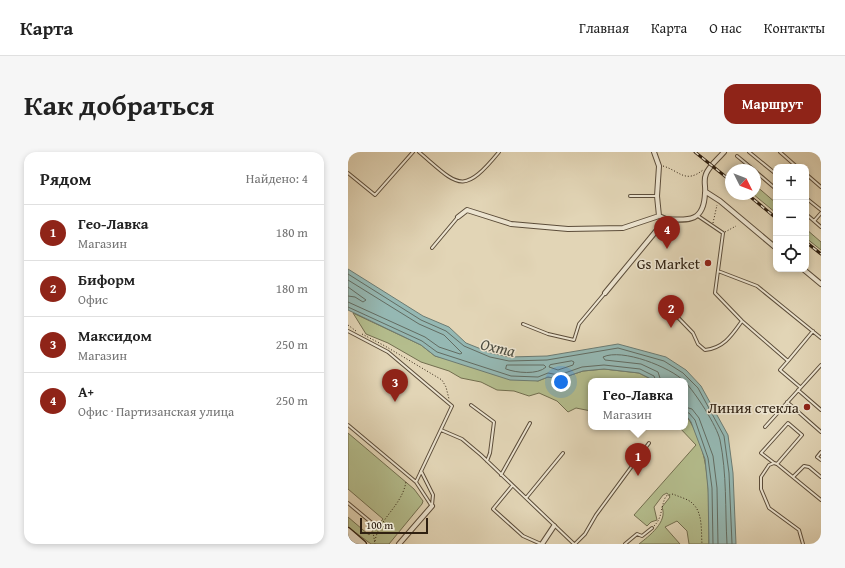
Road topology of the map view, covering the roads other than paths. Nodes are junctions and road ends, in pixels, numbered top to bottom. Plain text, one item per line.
1 (413, 152) edge
2 (419, 152) edge
3 (499, 152) edge
4 (654, 152) edge
5 (724, 152) edge
6 (749, 152) edge
7 (780, 152) edge
8 (737, 156) dead end
9 (746, 164) edge
10 (794, 164) edge
11 (348, 172) edge
12 (773, 172) edge
13 (761, 177) edge
14 (809, 177) edge
15 (773, 187) edge
16 (821, 187) edge
17 (706, 192) junction
18 (630, 196) dead end
19 (657, 196) junction
20 (808, 200) edge
21 (821, 211) edge
22 (658, 216) junction
23 (698, 216) junction
24 (458, 217) joint
25 (809, 217) edge
26 (666, 219) junction
27 (814, 221) junction
28 (821, 227) edge
29 (773, 246) edge
30 (432, 248) dead end
31 (718, 271) junction
32 (807, 272) edge
33 (821, 284) edge
34 (605, 293) joint
35 (665, 304) dead end
36 (742, 321) junction
37 (523, 324) dead end
38 (348, 331) edge
39 (813, 331) junction
40 (821, 338) edge
41 (788, 361) junction
42 (821, 364) edge
43 (800, 387) junction
44 (798, 390) junction
45 (787, 402) junction
46 (471, 405) dead end
47 (821, 410) edge
48 (530, 423) dead end
49 (348, 425) edge
50 (765, 427) dead end
51 (441, 430) junction
52 (821, 432) edge
53 (649, 443) dead end
54 (821, 452) edge
55 (563, 453) dead end
56 (821, 460) edge
57 (487, 461) junction
58 (774, 463) junction
59 (777, 464) junction
60 (421, 471) junction
61 (501, 475) junction
62 (793, 477) junction
63 (821, 478) edge
64 (416, 482) junction
65 (512, 486) junction
66 (526, 498) junction
67 (821, 500) edge
68 (348, 503) edge
69 (432, 506) junction
70 (372, 523) road end
71 (554, 526) junction
72 (652, 528) road end
73 (348, 531) edge
74 (348, 537) edge
75 (356, 544) edge
76 (363, 544) edge
77 (399, 544) edge
78 (542, 544) edge
79 (575, 544) edge
80 (626, 544) edge
81 (803, 544) edge

1 - 11 lane
2 - 3 lane
4 - 19 street
5 - 17 street
6 - 12 lane
7 - 10 lane
8 - 9 lane
13 - 15 lane
14 - 16 lane
17 - 23 street
17 - 29 street
18 - 19 lane
19 - 22 street
20 - 21 lane
21 - 27 lane
22 - 24 street
22 - 26 street
23 - 26 street
23 - 31 lane
24 - 30 lane
25 - 27 lane
26 - 34 street
27 - 28 lane
31 - 36 lane
31 - 39 lane
32 - 33 street
34 - 37 lane
35 - 36 lane
36 - 41 lane
38 - 51 lane
39 - 40 lane
39 - 41 lane
41 - 43 lane
42 - 43 lane
43 - 44 lane
44 - 45 lane
44 - 47 lane
45 - 50 lane
45 - 52 lane
46 - 57 lane
48 - 61 lane
49 - 64 lane
51 - 57 lane
51 - 60 lane
53 - 79 lane
54 - 56 lane
55 - 66 lane
57 - 61 lane
58 - 59 lane
58 - 59 lane
58 - 81 lane
59 - 62 lane
60 - 64 lane
60 - 69 lane
61 - 65 lane
62 - 63 lane
62 - 67 lane
64 - 69 lane
65 - 66 lane
65 - 78 lane
66 - 71 lane
68 - 70 lane
69 - 77 street
71 - 78 street
71 - 79 lane
72 - 80 lane
73 - 76 main road
74 - 75 main road

